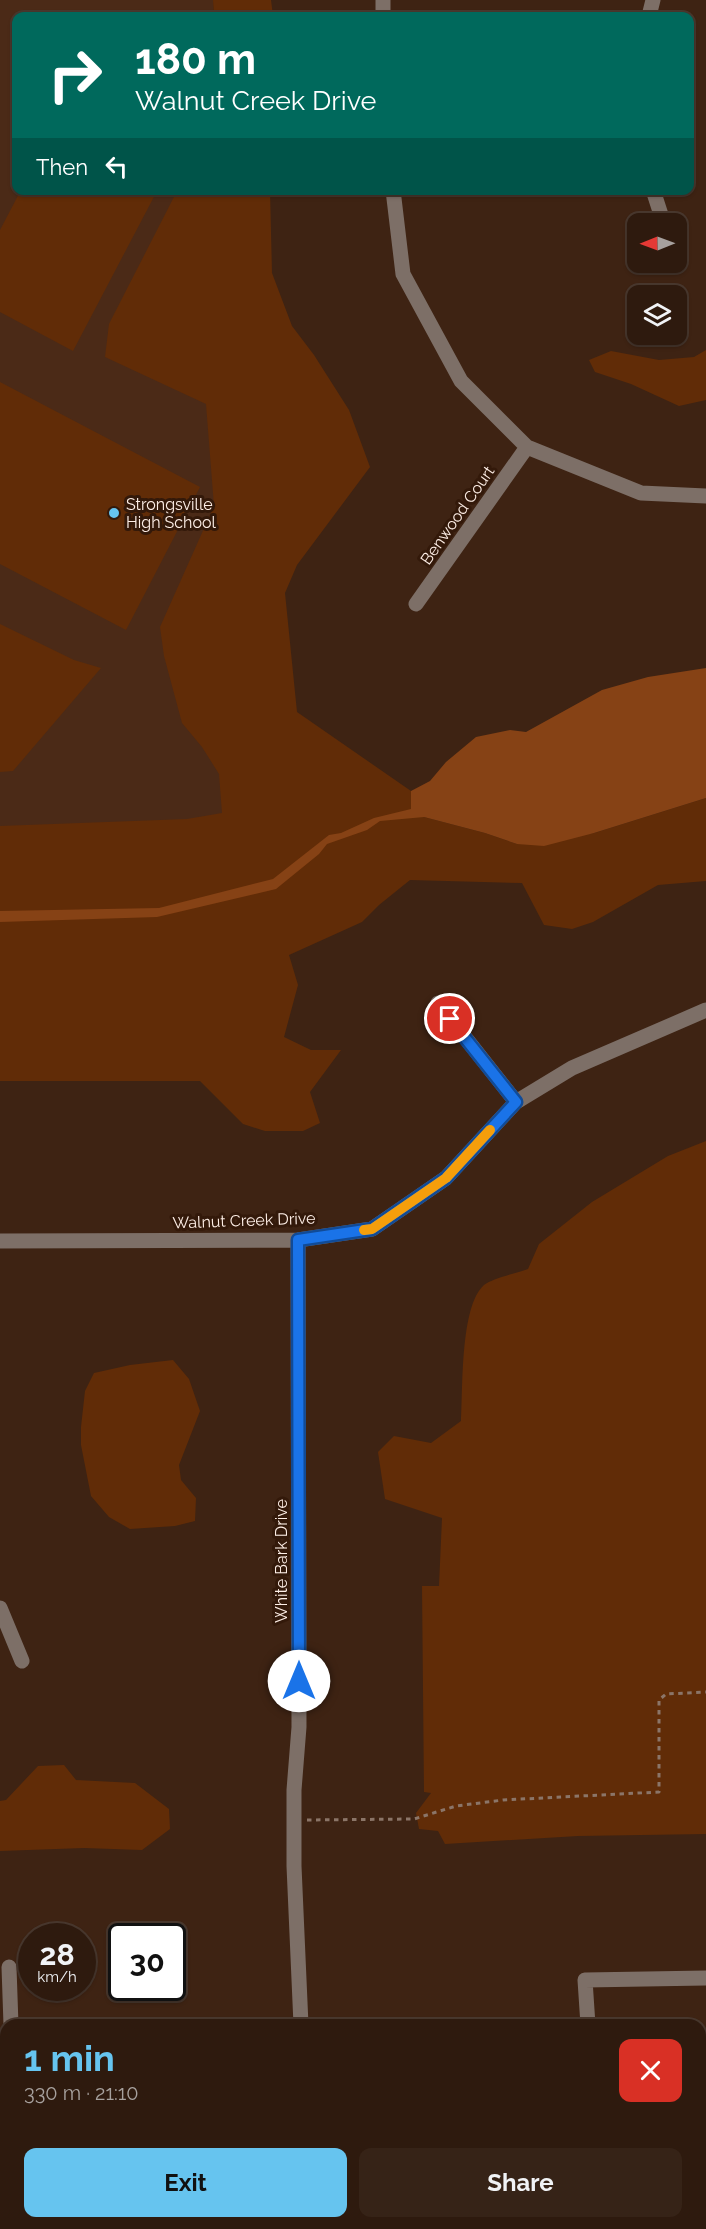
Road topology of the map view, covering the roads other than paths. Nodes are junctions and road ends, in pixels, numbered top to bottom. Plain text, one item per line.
1 (394, 195) edge
2 (655, 195) edge
3 (660, 213) edge
4 (527, 447) junction
5 (706, 496) edge
6 (416, 604) dead end
7 (438, 1003) dead end
8 (706, 1010) edge
9 (516, 1102) junction
10 (298, 1240) junction
11 (0, 1241) edge
12 (0, 1608) edge
13 (22, 1661) dead end
14 (9, 1967) dead end
15 (706, 1978) edge
16 (11, 2019) edge
17 (301, 2019) edge
18 (588, 2019) edge

1 - 4 street
2 - 3 street
4 - 5 street
4 - 6 street, Benwood Court
7 - 9 street
8 - 9 street, Walnut Creek Drive
9 - 10 street, Walnut Creek Drive
10 - 11 street, Walnut Creek Drive
10 - 17 street, White Bark Drive
12 - 13 street
14 - 16 street
15 - 18 street

